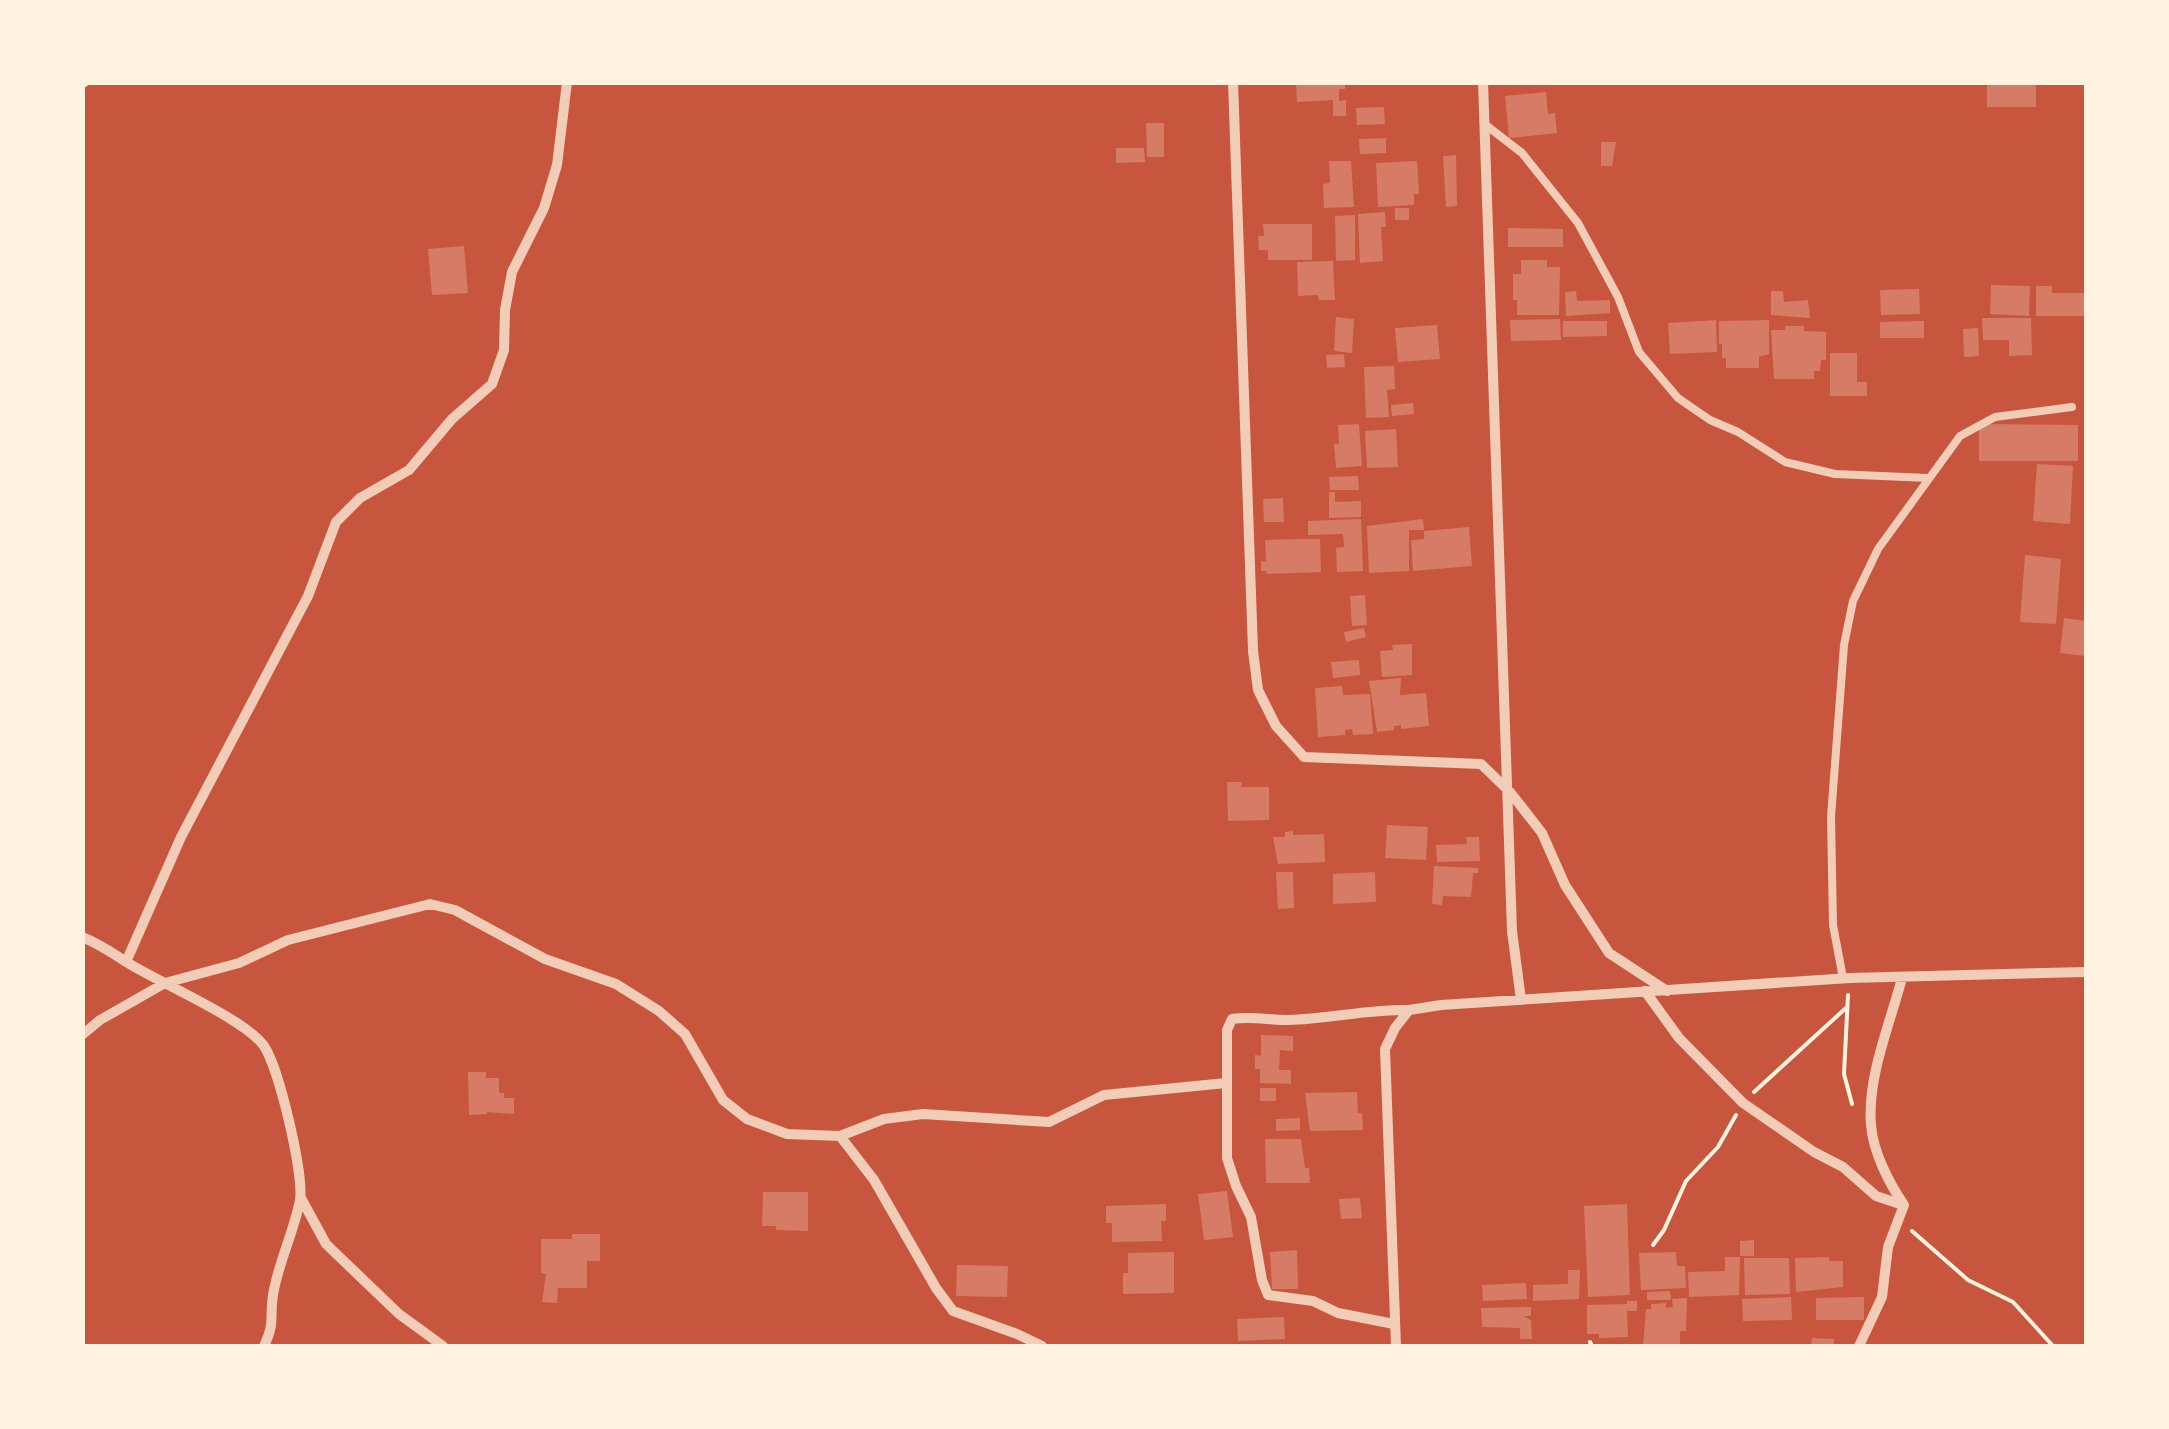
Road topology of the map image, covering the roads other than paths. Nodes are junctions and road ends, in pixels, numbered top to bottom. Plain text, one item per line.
1 (568, 82) edge
2 (1233, 82) edge
3 (1483, 82) edge
4 (1487, 126) junction
5 (2072, 407) dead end
6 (1928, 478) junction
7 (1510, 792) junction
8 (82, 937) edge
9 (126, 962) junction
10 (2086, 972) edge
11 (1846, 978) junction
12 (1902, 978) junction
13 (165, 983) junction
14 (1645, 991) junction
15 (1667, 991) junction
16 (1521, 1000) junction
17 (1409, 1010) junction
18 (82, 1035) edge
19 (1226, 1083) junction
20 (840, 1136) junction
21 (301, 1197) junction
22 (1904, 1205) junction
23 (1394, 1324) junction
24 (264, 1346) edge
25 (443, 1346) edge
26 (1042, 1346) edge
27 (1396, 1346) edge
28 (1858, 1346) edge

1 - 9 street
2 - 7 street
3 - 4 street
4 - 6 lane
4 - 7 street
5 - 6 lane
6 - 11 lane
7 - 15 street
7 - 16 street
8 - 9 street
9 - 13 street
10 - 12 street
11 - 12 street
11 - 15 street
12 - 22 street
13 - 18 street
13 - 20 street
13 - 21 street
14 - 15 street
14 - 16 street
14 - 22 street
16 - 17 street
17 - 19 street
17 - 23 street
19 - 20 street
19 - 23 street
20 - 26 street
21 - 24 street
21 - 25 street
22 - 28 street
23 - 27 street

